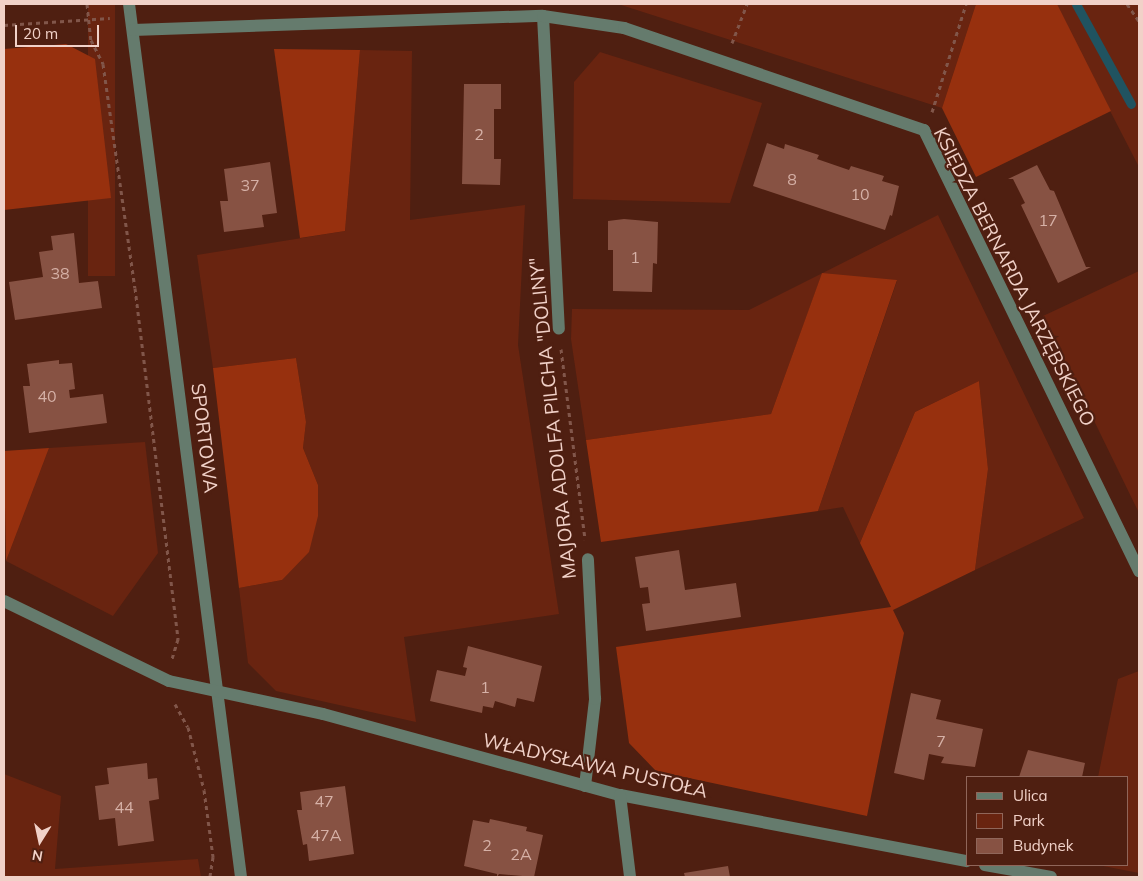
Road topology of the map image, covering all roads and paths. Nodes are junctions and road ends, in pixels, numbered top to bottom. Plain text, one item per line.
1 (87, 4) edge
2 (747, 4) edge
3 (966, 4) edge
4 (1127, 4) edge
5 (130, 10) edge
6 (543, 16) junction
7 (86, 19) junction
8 (1139, 21) edge
9 (4, 25) edge
10 (133, 30) junction
11 (727, 63) junction
12 (922, 130) junction
13 (559, 329) joint
14 (588, 559) joint
15 (1139, 571) edge
16 (4, 602) edge
17 (169, 680) junction
18 (218, 692) junction
19 (585, 786) junction
20 (620, 795) junction
21 (966, 861) edge
22 (991, 866) edge
23 (210, 877) edge
24 (241, 877) edge
25 (630, 877) edge
26 (1051, 877) edge

1 - 7 path
2 - 11 path
3 - 12 path
4 - 8 path
5 - 7 path
5 - 10 street, SPORTOWA
6 - 10 street, KSIĘDZA BERNARDA JARZĘBSKIEGO
6 - 11 street, KSIĘDZA BERNARDA JARZĘBSKIEGO
6 - 13 street, MAJORA ADOLFA PILCHA "DOLINY"
7 - 9 path
7 - 17 path
10 - 18 street, SPORTOWA
11 - 12 street, KSIĘDZA BERNARDA JARZĘBSKIEGO
12 - 15 street, KSIĘDZA BERNARDA JARZĘBSKIEGO
13 - 14 path, MAJORA ADOLFA PILCHA "DOLINY"
14 - 19 street, MAJORA ADOLFA PILCHA "DOLINY"
16 - 17 street, WŁADYSŁAWA PUSTOŁA
17 - 18 street, WŁADYSŁAWA PUSTOŁA
17 - 23 path
18 - 19 street, WŁADYSŁAWA PUSTOŁA
18 - 24 street, SPORTOWA
19 - 20 street, WŁADYSŁAWA PUSTOŁA
20 - 21 street, WŁADYSŁAWA PUSTOŁA
20 - 25 street
22 - 26 street

